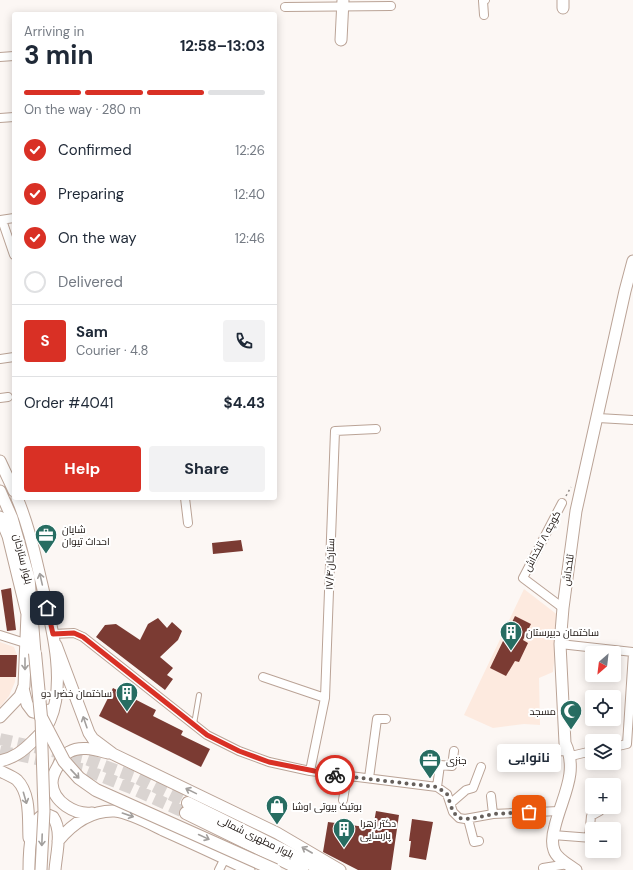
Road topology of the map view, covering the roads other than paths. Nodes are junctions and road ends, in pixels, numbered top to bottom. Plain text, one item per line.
1 (485, 0) edge
2 (342, 3) edge
3 (391, 6) dead end
4 (285, 7) dead end
5 (484, 15) dead end
6 (341, 40) dead end
7 (12, 56) edge
8 (0, 57) edge
9 (12, 117) edge
10 (0, 118) edge
11 (12, 218) edge
12 (1, 220) edge
13 (12, 250) edge
14 (633, 261) edge
15 (629, 291) edge
16 (12, 357) edge
17 (0, 359) edge
18 (598, 418) junction
19 (633, 420) edge
20 (376, 429) dead end
21 (0, 461) edge
22 (11, 475) edge
23 (0, 491) edge
24 (18, 500) edge
25 (185, 500) edge
26 (562, 503) dead end
27 (0, 517) edge
28 (188, 523) dead end
29 (563, 608) junction
30 (0, 636) edge
31 (54, 639) junction
32 (25, 643) junction
33 (560, 644) junction
34 (633, 652) edge
35 (35, 653) joint
36 (263, 677) dead end
37 (23, 688) junction
38 (199, 695) dead end
39 (55, 697) junction
40 (325, 698) junction
41 (0, 717) edge
42 (41, 717) junction
43 (386, 719) dead end
44 (194, 725) junction
45 (621, 745) edge
46 (454, 751) dead end
47 (544, 752) dead end
48 (585, 752) edge
49 (570, 753) junction
50 (113, 754) junction
51 (0, 761) edge
52 (481, 768) dead end
53 (0, 771) edge
54 (310, 771) junction
55 (54, 774) junction
56 (347, 776) junction
57 (369, 778) junction
58 (437, 787) junction
59 (491, 796) dead end
60 (343, 800) dead end
61 (451, 803) junction
62 (559, 811) junction
63 (106, 812) junction
64 (493, 814) junction
65 (468, 819) junction
66 (553, 834) junction
67 (585, 837) edge
68 (58, 841) junction
69 (479, 841) dead end
70 (29, 843) junction
71 (225, 858) junction
72 (572, 867) edge
73 (543, 868) dead end
74 (29, 870) edge
75 (41, 870) edge
76 (55, 870) edge
77 (219, 870) edge
78 (249, 870) edge
79 (274, 870) edge
80 (302, 870) edge
81 (323, 870) edge
82 (340, 870) edge

1 - 5 street
2 - 3 street
2 - 4 street
2 - 6 main road
7 - 8 street
9 - 10 street
11 - 12 street
12 - 13 street
14 - 15 main road, تلخداش
15 - 18 main road, تلخداش
16 - 17 street
18 - 19 street
18 - 29 main road, تلخداش
20 - 40 street, ستارخان۱۷/۴
21 - 22 main road
23 - 35 main road, بلوار ستارخان
31 -> 24 main road, بلوار ستارخان
25 - 28 street
26 - 29 street, کوچه ۸ تلخداش
27 - 32 main road
29 - 33 main road, تلخداش
30 - 32 street
31 - 39 main road
31 - 44 street
50 -> 31 main road
32 -> 37 main road
33 - 34 street
33 - 49 main road, تلخداش
34 - 45 street
35 - 42 main road, bridge
36 - 40 street
37 - 39 main road
37 - 41 main road
38 - 44 lane
39 - 51 main road
40 - 54 street, ستارخان۱۷/۴
42 -> 75 main road, bridge
42 -> 79 main road, bridge
43 - 57 street
44 - 54 street
46 - 58 street
47 - 49 street
48 - 49 street
49 - 62 main road, تلخداش
50 - 55 main road
82 -> 50 main road
52 - 61 street
53 -> 70 main road
54 - 56 street
55 - 63 main road
55 - 70 main road
56 - 57 street
56 - 60 street
57 - 58 street
58 - 61 street
59 - 64 street
61 - 65 street
62 - 64 street
62 - 66 main road, تلخداش
63 - 68 main road
63 -> 71 main road
64 - 65 street
65 - 69 street
66 - 67 street
66 - 72 main road, تلخداش
68 - 70 main road
68 - 76 main road
70 - 74 main road
71 - 77 street
71 - 78 main road
72 - 73 street
80 - 81 main road, بلوار مطهرى شمالى

